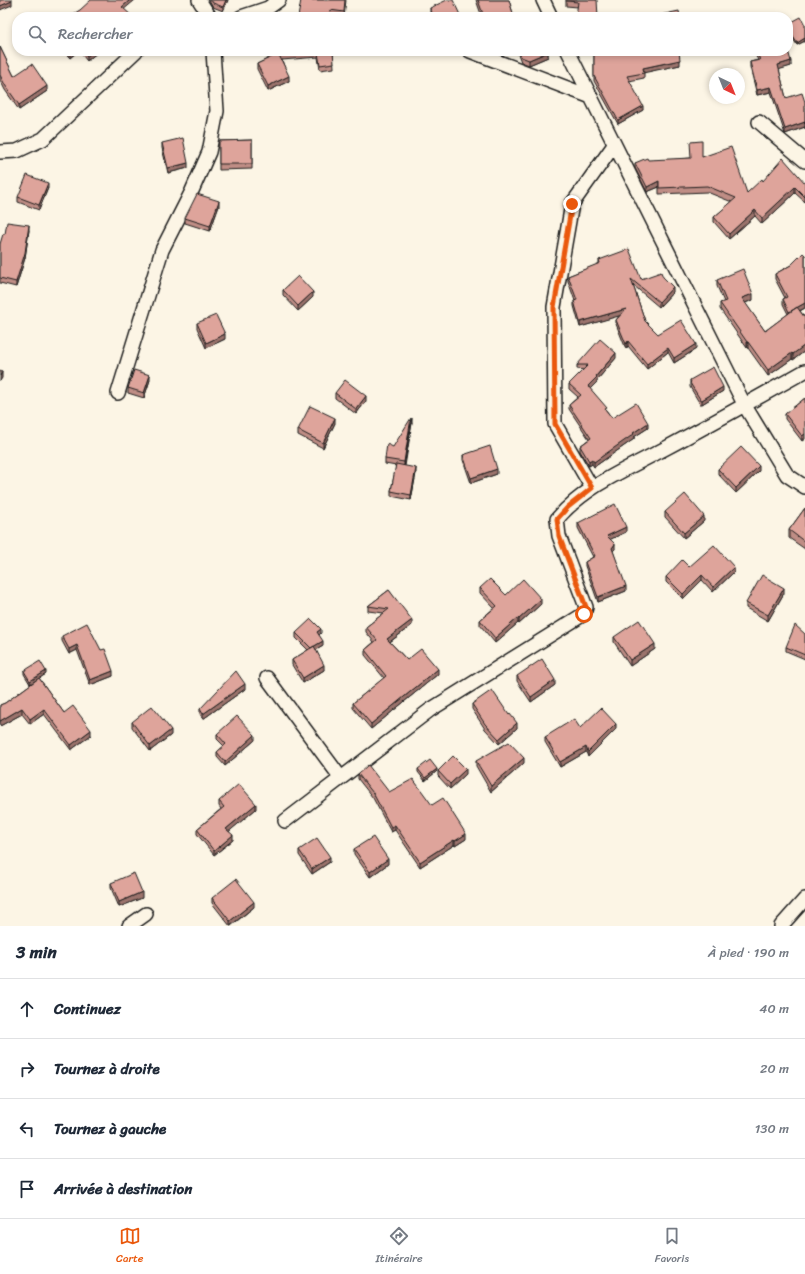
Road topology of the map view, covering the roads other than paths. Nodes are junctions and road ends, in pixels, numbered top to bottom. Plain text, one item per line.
1 (199, 0) edge
2 (280, 0) edge
3 (542, 0) edge
4 (207, 12) edge
5 (256, 12) edge
6 (548, 12) edge
7 (131, 56) edge
8 (213, 56) edge
9 (483, 56) edge
10 (570, 56) edge
11 (591, 97) junction
12 (759, 122) dead end
13 (614, 145) junction
14 (0, 152) edge
15 (805, 161) edge
16 (805, 371) edge
17 (118, 394) dead end
18 (745, 406) junction
19 (805, 487) edge
20 (592, 488) junction
21 (267, 678) dead end
22 (341, 778) junction
23 (285, 821) dead end
24 (805, 898) edge
25 (146, 914) dead end
26 (129, 926) edge
27 (781, 926) edge

1 - 4 street
2 - 5 street
3 - 6 street
7 - 14 street
8 - 17 street
9 - 11 street
10 - 11 street
11 - 13 street
12 - 15 street
13 - 18 street
13 - 20 street
16 - 18 street
18 - 19 street
18 - 20 street
20 - 22 street
21 - 22 street
22 - 23 street
24 - 27 street
25 - 26 street

